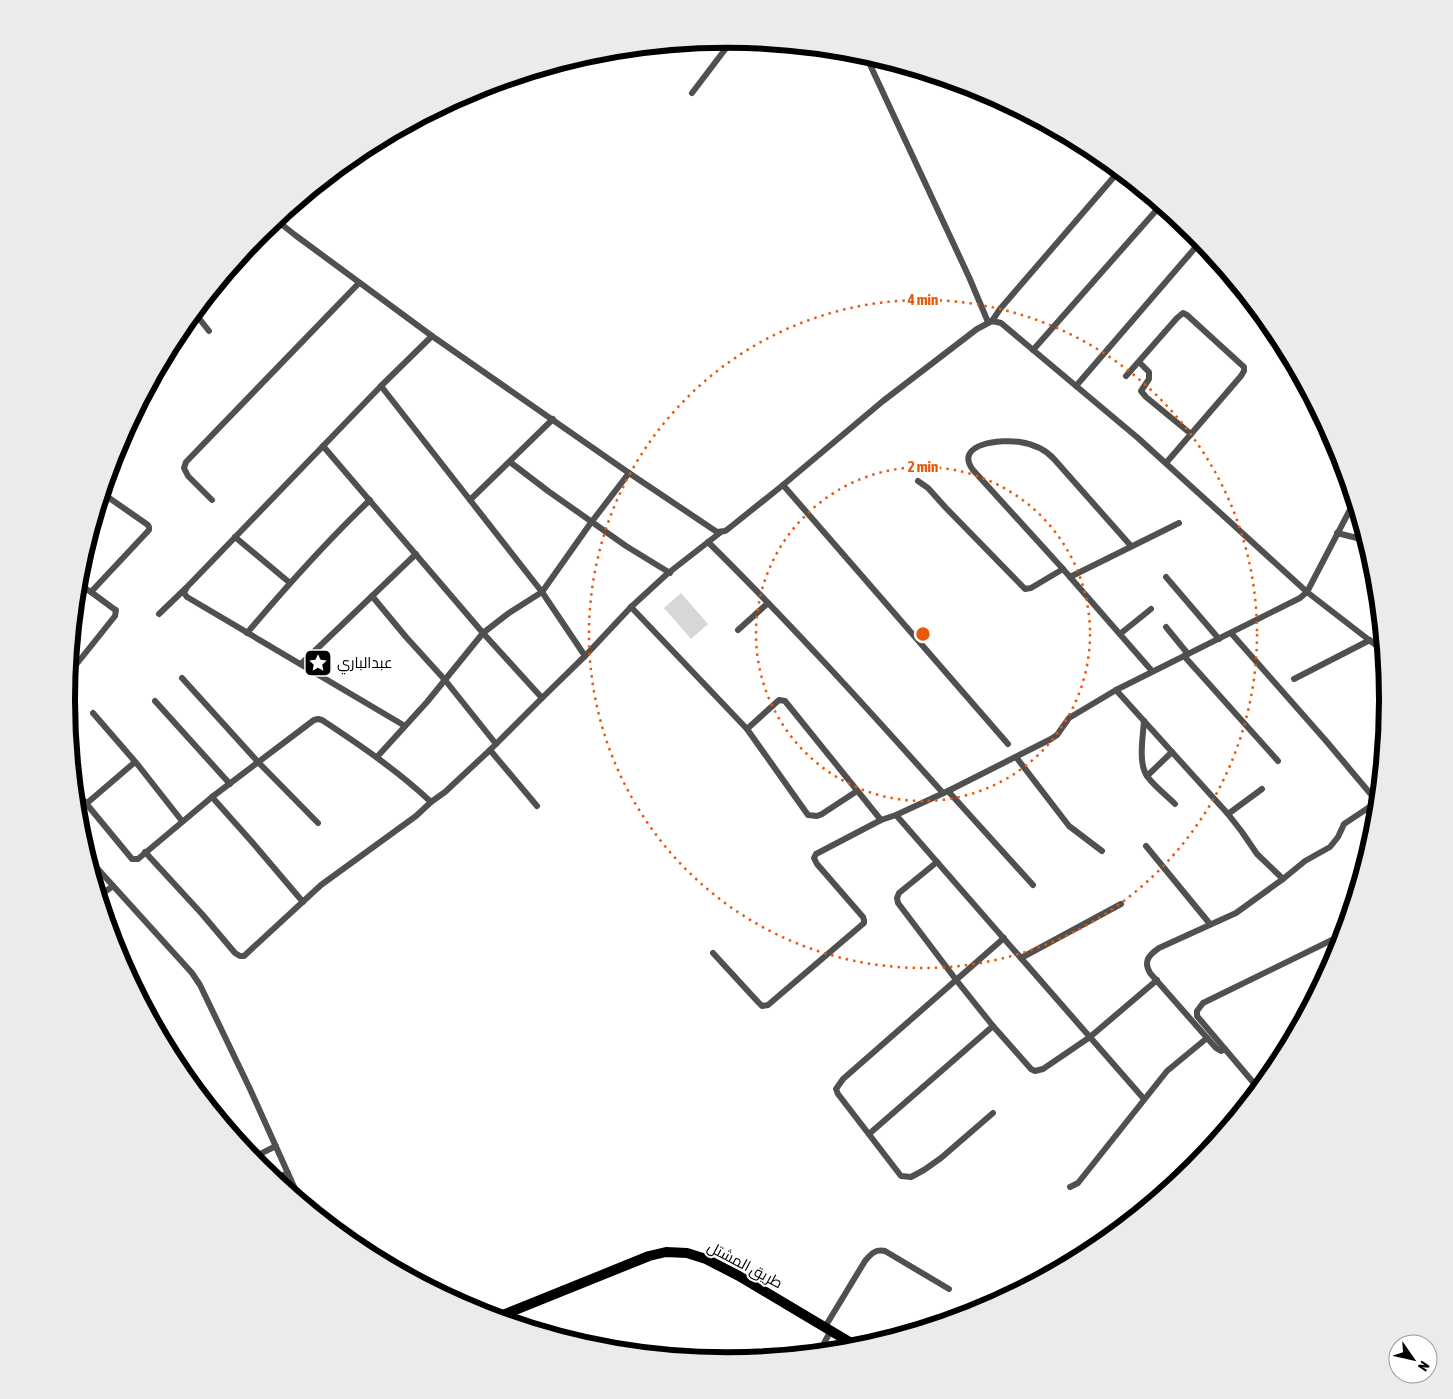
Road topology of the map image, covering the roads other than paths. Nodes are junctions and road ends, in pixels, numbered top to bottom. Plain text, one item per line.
1 (726, 48) edge
2 (870, 64) edge
3 (692, 93) dead end
4 (1115, 176) edge
5 (1157, 210) edge
6 (281, 224) edge
7 (1196, 247) edge
8 (359, 283) junction
9 (198, 317) edge
10 (990, 322) junction
11 (210, 331) dead end
12 (432, 336) junction
13 (1033, 350) junction
14 (1139, 362) junction
15 (1126, 376) dead end
16 (381, 386) junction
17 (1076, 386) junction
18 (553, 419) junction
19 (1191, 434) junction
20 (323, 446) junction
21 (510, 462) junction
22 (1166, 463) junction
23 (629, 473) junction
24 (918, 481) dead end
25 (783, 486) junction
26 (107, 497) edge
27 (212, 500) dead end
28 (370, 500) junction
29 (470, 500) junction
30 (1350, 510) edge
31 (591, 522) junction
32 (1179, 524) dead end
33 (721, 532) junction
34 (1337, 533) junction
35 (235, 537) junction
36 (1358, 538) edge
37 (708, 542) junction
38 (1131, 546) junction
39 (416, 554) junction
40 (1063, 569) junction
41 (670, 572) junction
42 (1070, 577) junction
43 (1166, 577) dead end
44 (290, 583) junction
45 (186, 587) junction
46 (84, 588) edge
47 (91, 592) junction
48 (542, 592) junction
49 (1307, 592) junction
50 (372, 596) junction
51 (768, 603) junction
52 (631, 607) junction
53 (1151, 609) dead end
54 (159, 614) dead end
55 (1166, 627) dead end
56 (738, 630) dead end
57 (247, 633) junction
58 (484, 633) junction
59 (1231, 633) junction
60 (1120, 634) junction
61 (1219, 639) junction
62 (1370, 640) junction
63 (1376, 645) edge
64 (1186, 655) junction
65 (586, 656) junction
66 (301, 664) junction
67 (76, 665) edge
68 (1152, 671) junction
69 (182, 678) dead end
70 (1294, 678) dead end
71 (444, 680) junction
72 (1116, 690) junction
73 (542, 698) junction
74 (155, 701) dead end
75 (93, 713) dead end
76 (1144, 721) junction
77 (405, 726) junction
78 (747, 728) junction
79 (496, 744) junction
80 (1008, 744) dead end
81 (490, 750) junction
82 (1172, 752) junction
83 (377, 757) junction
84 (1016, 757) junction
85 (1278, 761) dead end
86 (135, 762) junction
87 (258, 762) junction
88 (1147, 776) junction
89 (230, 784) junction
90 (856, 790) junction
91 (1262, 790) dead end
92 (945, 792) junction
93 (1371, 795) edge
94 (212, 797) junction
95 (82, 799) edge
96 (431, 802) junction
97 (86, 804) junction
98 (1175, 804) dead end
99 (537, 806) dead end
100 (1369, 807) edge
101 (1228, 814) junction
102 (896, 815) junction
103 (881, 820) junction
104 (182, 822) junction
105 (318, 823) dead end
106 (1146, 846) dead end
107 (145, 852) junction
108 (1102, 852) dead end
109 (937, 862) junction
110 (97, 868) edge
111 (1283, 879) junction
112 (1033, 885) dead end
113 (113, 886) junction
114 (104, 892) edge
115 (303, 902) junction
116 (1121, 904) dead end
117 (1210, 924) junction
118 (1004, 938) junction
119 (1333, 940) edge
120 (713, 952) dead end
121 (1021, 958) junction
122 (1156, 980) junction
123 (957, 981) junction
124 (993, 1026) junction
125 (1090, 1037) junction
126 (1207, 1038) junction
127 (1225, 1049) junction
128 (1254, 1083) edge
129 (1144, 1099) junction
130 (993, 1113) dead end
131 (868, 1134) junction
132 (276, 1146) junction
133 (259, 1154) edge
134 (288, 1173) junction
135 (281, 1176) edge
136 (1070, 1187) dead end
137 (295, 1188) edge
138 (949, 1289) dead end
139 (507, 1313) edge
140 (828, 1328) junction
141 (847, 1340) edge
142 (822, 1344) edge

1 - 3 street
2 - 10 street
4 - 10 street
5 - 13 street
6 - 8 street
7 - 17 street
8 - 12 street
8 - 27 street
9 - 11 street
10 - 13 street
10 - 25 street
12 - 16 street
12 - 18 street
13 - 17 street
14 - 15 street
14 - 19 street
14 - 19 street
16 - 20 street
16 - 29 street
17 - 22 street
18 - 21 street
18 - 23 street
19 - 22 street
20 - 28 street
20 - 35 street
21 - 29 street
21 - 31 street
22 - 49 street
23 - 31 street
23 - 33 street
24 - 40 street
25 - 33 street
25 - 80 street
26 - 47 street
28 - 39 street
28 - 44 street
29 - 48 street
30 - 34 street
31 - 41 street
31 - 48 street
32 - 38 street
33 - 37 street
34 - 36 street
34 - 49 street
35 - 44 street
35 - 45 street
37 - 41 street
37 - 51 street
38 - 40 street
38 - 42 street
39 - 50 street
39 - 58 street
40 - 42 street
41 - 52 street
42 - 60 street
43 - 61 street
44 - 57 street
45 - 54 street
45 - 57 street
46 - 47 street
47 - 67 street
48 - 58 street
48 - 65 street
49 - 59 street
49 - 62 street
50 - 66 street
50 - 71 street
51 - 56 street
51 - 92 street
52 - 65 street
52 - 78 street
53 - 60 street
55 - 64 street
57 - 66 street
58 - 71 street
58 - 73 street
59 - 61 street
59 - 93 street
60 - 68 street
61 - 64 street
62 - 63 street
62 - 70 street
64 - 68 street
64 - 85 street
65 - 73 street
66 - 77 street
68 - 72 street
69 - 87 street
71 - 77 street
71 - 79 street
72 - 76 street
72 - 84 street
73 - 79 street
74 - 89 street
75 - 86 street
76 - 82 street
76 - 88 street
77 - 83 street
78 - 90 street
78 - 90 street
79 - 81 street
81 - 96 street
81 - 99 street
82 - 88 street
82 - 101 street
83 - 87 street
83 - 96 street
84 - 92 street
84 - 108 street
86 - 97 street
86 - 104 street
87 - 89 street
87 - 105 street
88 - 98 street
89 - 94 street
90 - 103 street
91 - 101 street
92 - 102 street
92 - 112 street
94 - 104 street
94 - 115 street
95 - 97 street
96 - 115 street
97 - 107 street
100 - 111 street
101 - 111 street
102 - 103 street
102 - 109 street
103 - 120 street
104 - 107 street
106 - 117 street
107 - 115 street
109 - 118 street
109 - 123 street
110 - 113 street
111 - 117 street
113 - 114 street
113 - 132 street
116 - 121 street
117 - 122 street
118 - 121 street
118 - 123 street
119 - 127 street
121 - 125 street
122 - 125 street
122 - 126 street
123 - 124 street
123 - 131 street
124 - 125 street
124 - 131 street
125 - 129 street
126 - 127 street
126 - 129 street
127 - 128 street
129 - 136 street
130 - 131 street
132 - 133 street
132 - 134 street
134 - 135 street
134 - 137 street
138 - 140 street
139 - 140 main road, طريق المشتل
140 - 141 main road, طريق المشتل
140 - 142 street

